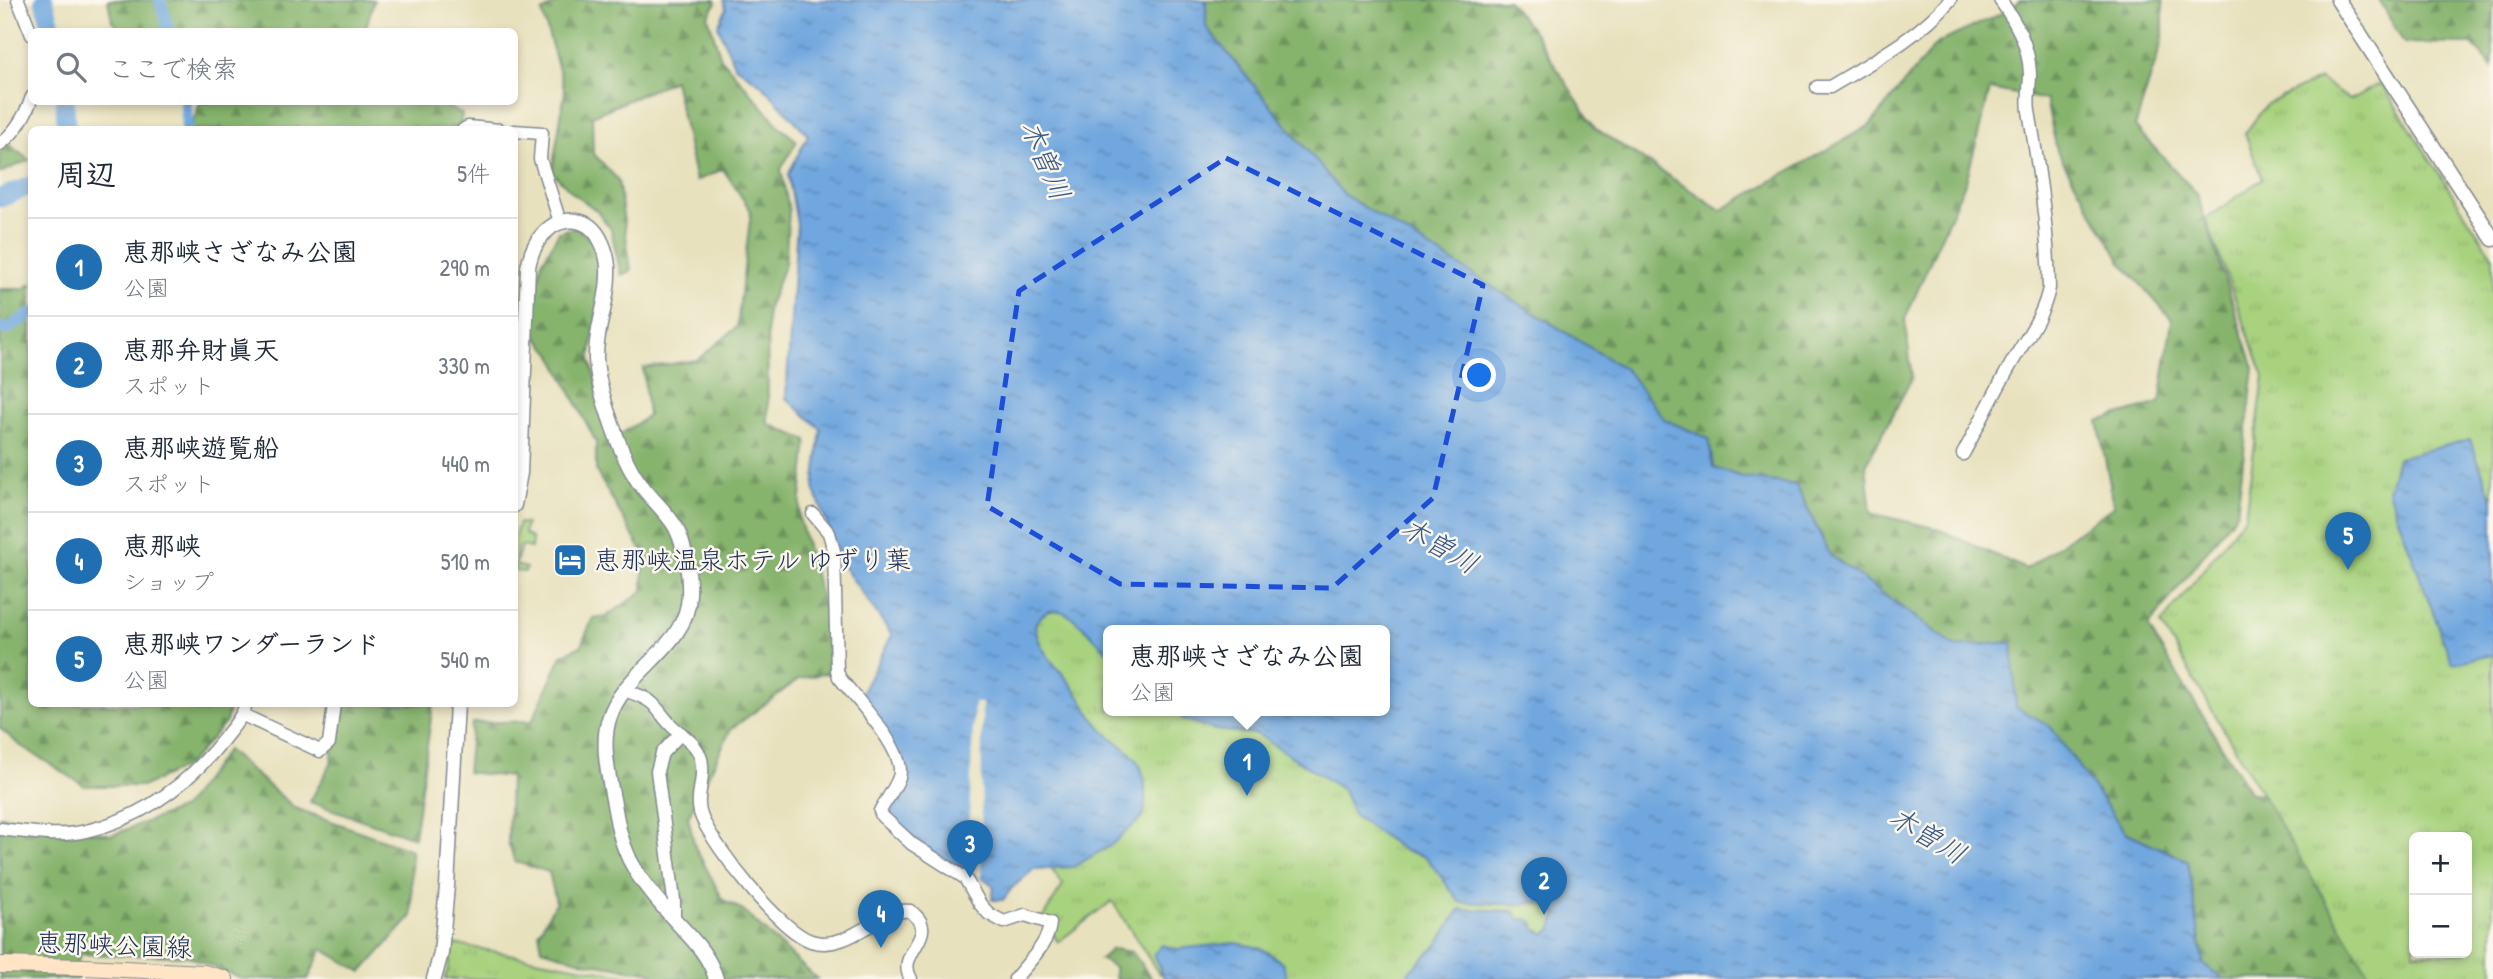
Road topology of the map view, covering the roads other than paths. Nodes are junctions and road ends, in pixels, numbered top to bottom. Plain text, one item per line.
1 (18, 0) edge
2 (1950, 0) edge
3 (2000, 0) edge
4 (2337, 0) edge
5 (29, 28) edge
6 (1817, 87) dead end
7 (29, 105) edge
8 (518, 131) edge
9 (0, 144) edge
10 (560, 222) junction
11 (2493, 239) edge
12 (1963, 454) dead end
13 (518, 484) edge
14 (813, 514) dead end
15 (624, 690) junction
16 (334, 707) edge
17 (457, 707) edge
18 (244, 709) edge
19 (681, 733) junction
20 (0, 829) edge
21 (674, 919) junction
22 (0, 965) edge
23 (85, 973) edge
24 (225, 979) edge
25 (434, 979) edge
26 (716, 979) edge
27 (911, 979) edge
28 (1015, 979) edge

1 - 5 street
2 - 6 street
3 - 12 street
4 - 11 street
7 - 9 street
8 - 10 street
10 - 13 street
10 - 15 street
14 - 28 street
15 - 19 street
15 - 21 street
16 - 18 street
17 - 25 street
18 - 20 street
19 - 21 street
19 - 27 street
21 - 26 street
22 - 23 main road, 恵那峡公園線
23 - 24 main road, 恵那峡公園線

